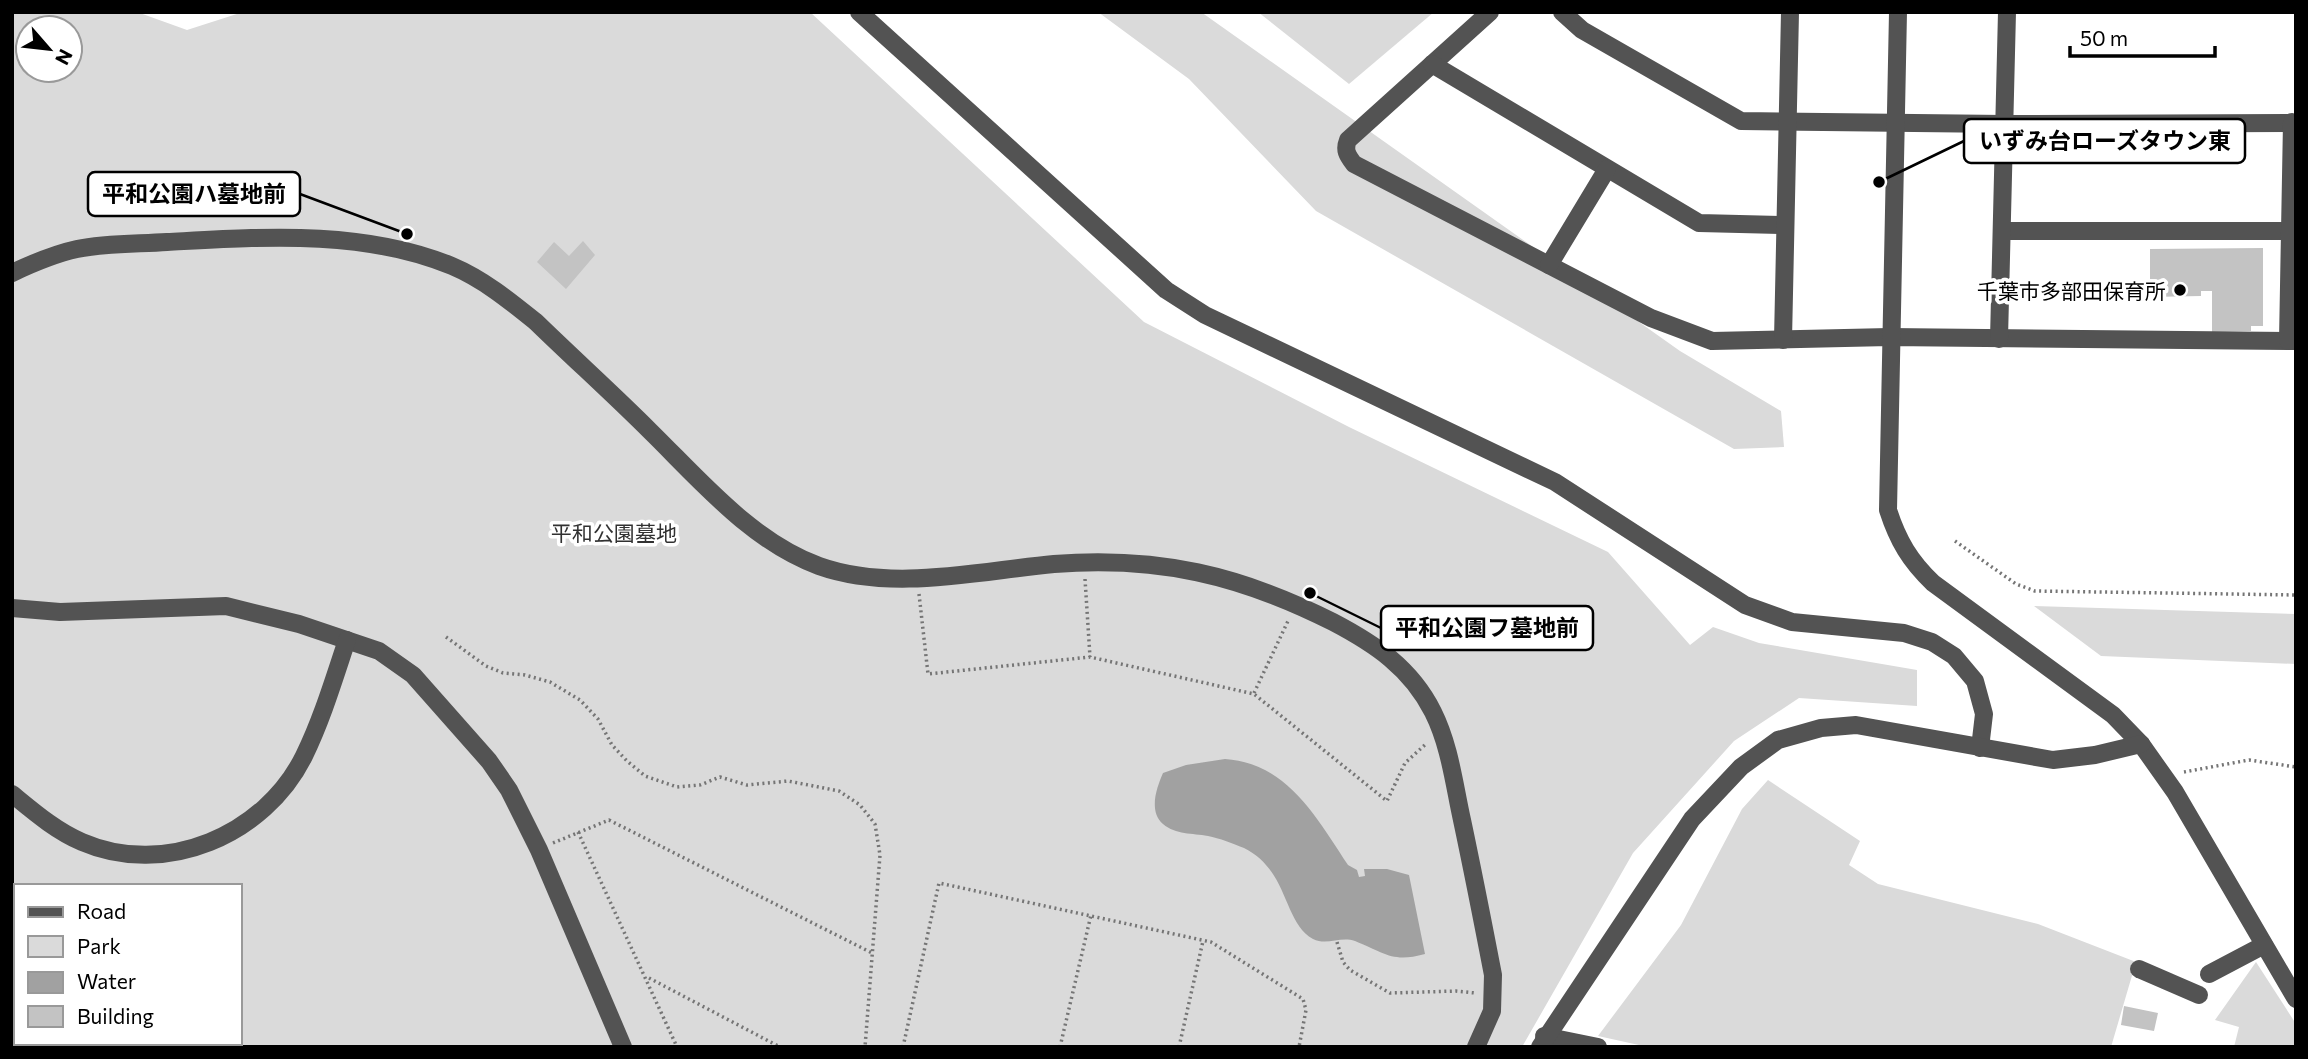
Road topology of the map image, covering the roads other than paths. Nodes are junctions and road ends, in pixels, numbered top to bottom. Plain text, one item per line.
1 (859, 12) edge
2 (1490, 12) edge
3 (1562, 12) edge
4 (1790, 12) edge
5 (1898, 12) edge
6 (2007, 12) edge
7 (1432, 64) junction
8 (1788, 122) junction
9 (1894, 123) junction
10 (2294, 123) edge
11 (2005, 124) junction
12 (1607, 169) junction
13 (1785, 225) junction
14 (2002, 231) junction
15 (2290, 231) junction
16 (1549, 265) junction
17 (12, 273) edge
18 (1889, 337) junction
19 (1999, 339) junction
20 (1783, 340) junction
21 (2292, 341) edge
22 (1276, 594) junction
23 (12, 608) edge
24 (1324, 618) junction
25 (347, 640) junction
26 (2141, 744) junction
27 (1980, 748) junction
28 (12, 794) edge
29 (2264, 945) junction
30 (2139, 969) dead end
31 (2209, 974) dead end
32 (2200, 995) dead end
33 (2296, 999) edge
34 (1542, 1042) edge
35 (623, 1047) edge
36 (1476, 1047) edge
37 (1598, 1047) edge

1 - 27 street
2 - 7 street
3 - 8 street
4 - 8 street
5 - 9 street
6 - 11 street
7 - 12 street
7 - 16 street
8 - 9 street
8 - 13 street
9 - 11 street
9 - 18 street
10 - 11 street
10 - 15 street
11 - 14 street
12 - 13 street
12 - 16 street
13 - 20 street
14 - 15 street
14 - 19 street
15 - 21 street
16 - 20 street
17 - 22 street
18 - 19 street
18 - 20 street
18 - 26 street
19 - 21 street
22 - 24 street
22 - 24 street
23 - 25 street
24 - 36 street
25 - 28 street
25 - 35 street
26 - 27 street
26 - 29 street
27 - 34 street
29 - 31 street
29 - 33 street
30 - 32 street
34 - 37 street

